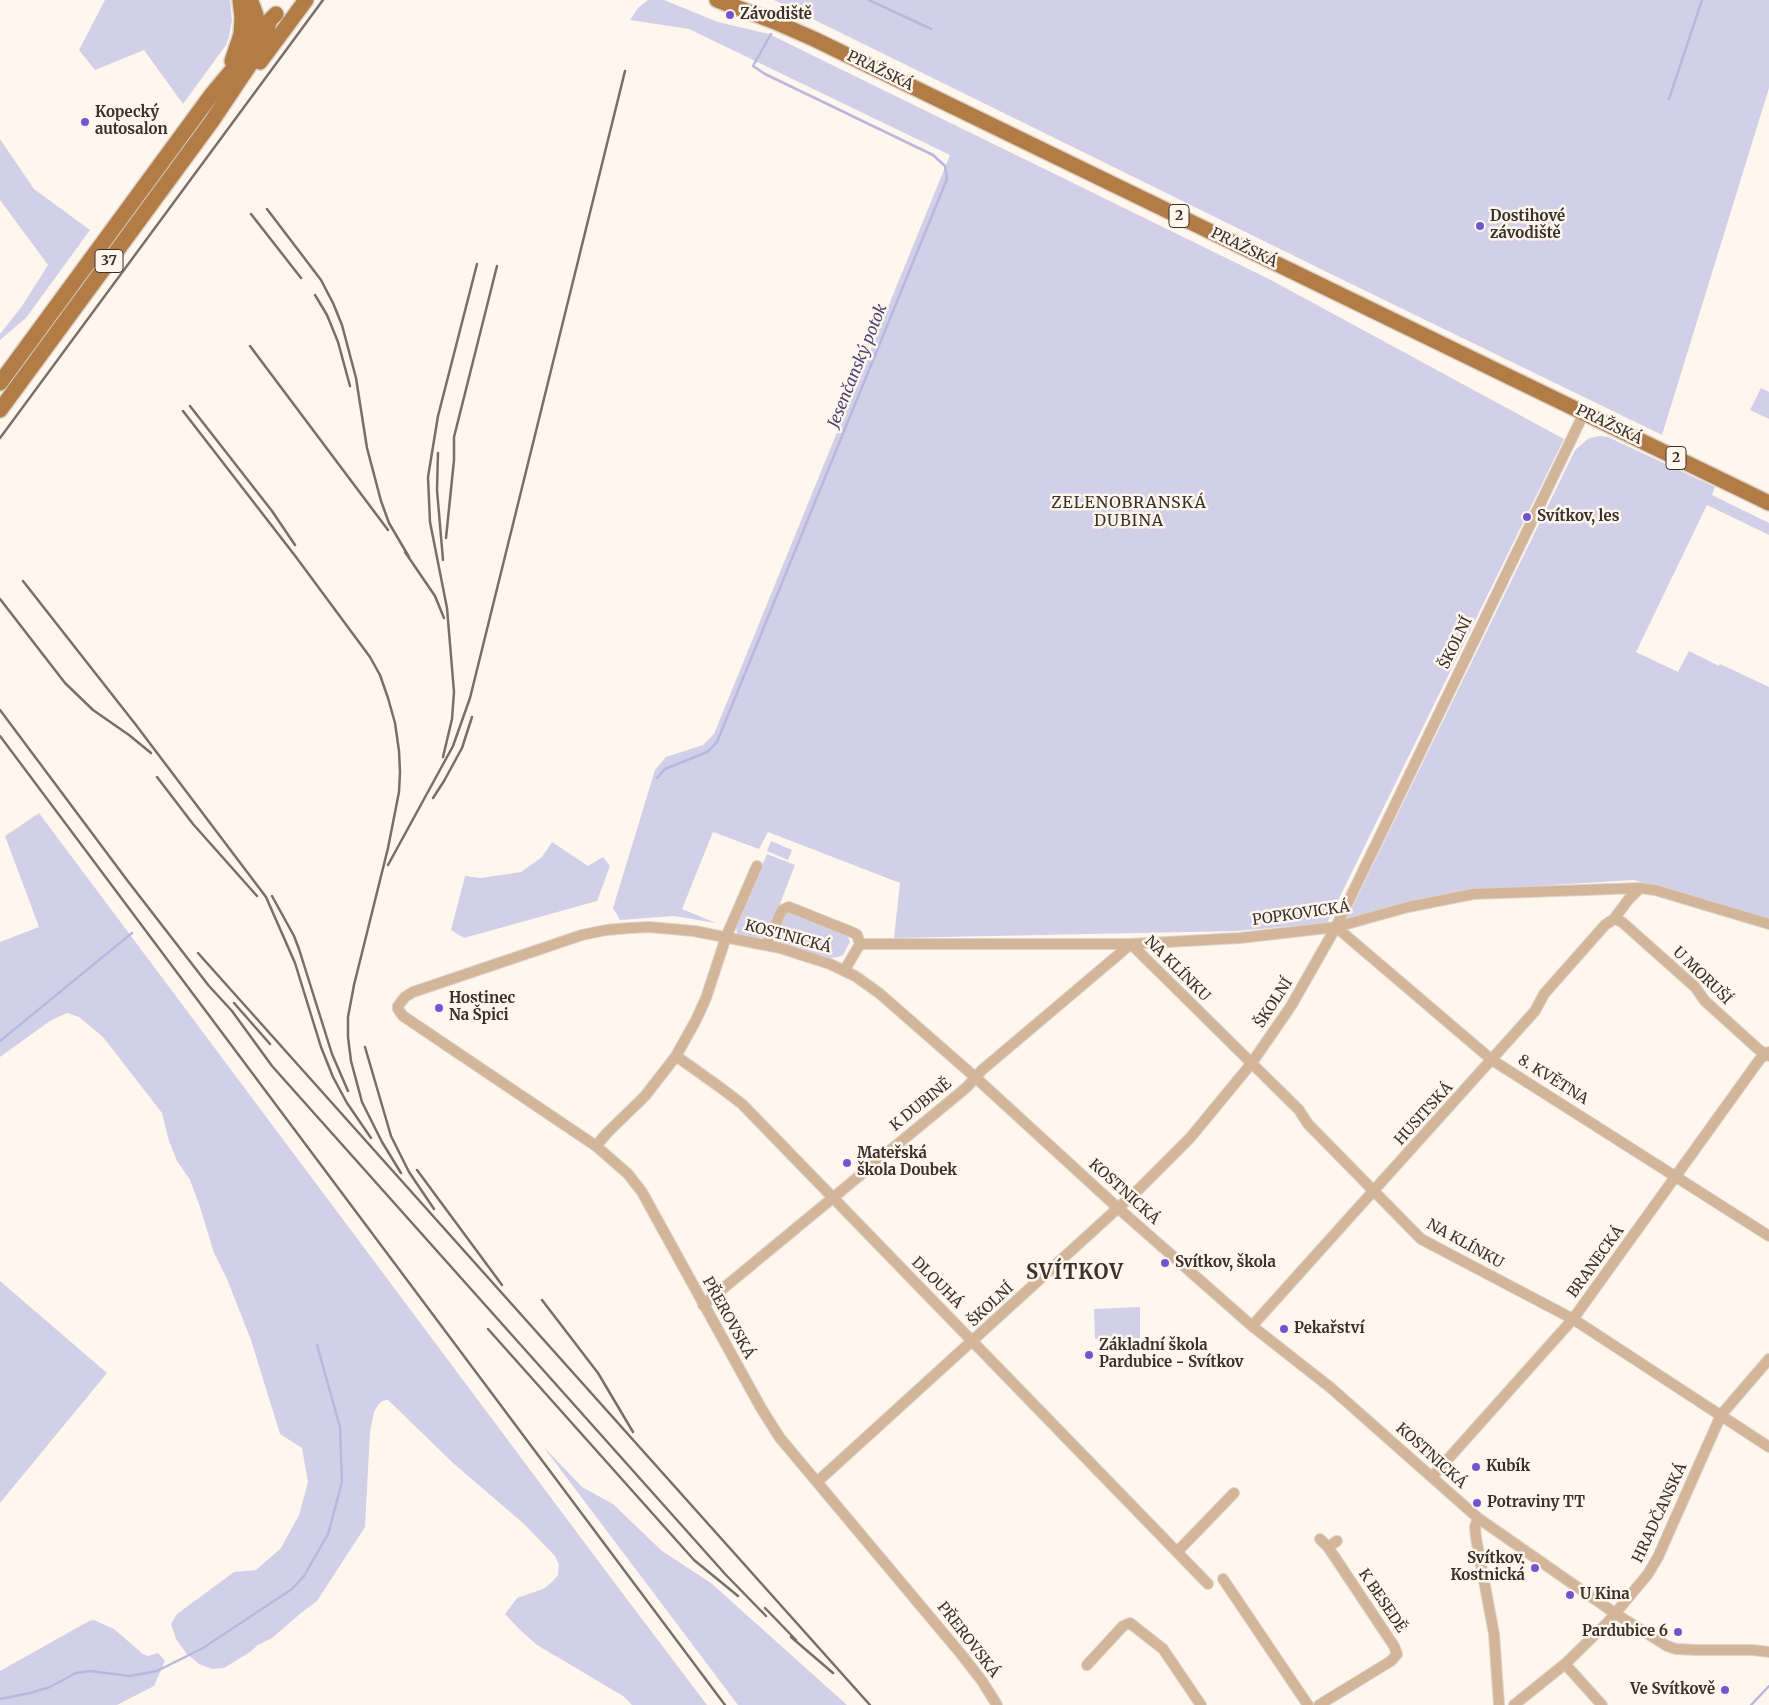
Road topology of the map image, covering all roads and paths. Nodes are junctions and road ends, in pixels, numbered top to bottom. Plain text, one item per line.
1 (297, 0) edge
2 (717, 0) edge
3 (248, 1) edge
4 (276, 14) junction
5 (212, 121) junction
6 (0, 383) edge
7 (0, 410) edge
8 (1584, 413) junction
9 (1769, 503) edge
10 (758, 866) dead end
11 (1617, 888) junction
12 (1640, 888) junction
13 (1622, 907) junction
14 (1614, 919) junction
15 (1769, 924) edge
16 (1336, 927) junction
17 (726, 937) junction
18 (860, 944) junction
19 (1131, 944) junction
20 (766, 945) junction
21 (844, 970) junction
22 (405, 997) joint
23 (1768, 1054) edge
24 (676, 1056) junction
25 (1492, 1060) junction
26 (1252, 1064) junction
27 (975, 1077) junction
28 (596, 1146) junction
29 (1677, 1176) junction
30 (1374, 1192) junction
31 (832, 1198) junction
32 (1118, 1208) junction
33 (1769, 1236) edge
34 (703, 1305) junction
35 (1573, 1319) junction
36 (1252, 1326) junction
37 (973, 1342) junction
38 (1769, 1359) edge
39 (1721, 1415) junction
40 (1769, 1447) edge
41 (1432, 1477) junction
42 (817, 1482) junction
43 (1234, 1493) dead end
44 (1478, 1518) junction
45 (1320, 1539) dead end
46 (1177, 1552) junction
47 (1223, 1579) dead end
48 (1208, 1584) dead end
49 (1616, 1614) junction
50 (1769, 1652) edge
51 (1565, 1664) junction
52 (1087, 1665) dead end
53 (997, 1705) edge
54 (1201, 1705) edge
55 (1308, 1705) edge
56 (1319, 1705) edge
57 (1499, 1705) edge
58 (1514, 1705) edge
59 (1602, 1705) edge

1 - 4 main road, 37
1 - 5 main road, 37
2 - 8 main road, PRAŽSKÁ / 2
3 - 4 main road, 37
3 - 6 main road, 37
4 - 5 main road, 37
5 - 7 main road, 37
8 - 9 main road, PRAŽSKÁ / 2
8 - 16 street, ŠKOLNÍ
10 - 17 street
11 - 12 street, POPKOVICKÁ
11 - 13 street
11 - 16 street, POPKOVICKÁ
12 - 13 street, HUSITSKÁ
12 - 15 street, POPKOVICKÁ
13 - 14 street, HUSITSKÁ
14 - 23 street, U MORUŠÍ
14 - 25 street, HUSITSKÁ
16 - 19 street, POPKOVICKÁ
16 - 25 street, 8. KVĚTNA
16 - 26 street, ŠKOLNÍ
17 - 20 street, KOSTNICKÁ
17 - 22 street, KOSTNICKÁ
17 - 24 street
18 - 19 street, POPKOVICKÁ
18 - 20 street
18 - 21 street
19 - 26 street, NA KLÍNKU
19 - 27 street, K DUBINĚ
20 - 21 street, KOSTNICKÁ
21 - 27 street, KOSTNICKÁ
22 - 28 street, PŘEROVSKÁ
23 - 29 street, BRANECKÁ
24 - 28 street
24 - 31 street, DLOUHÁ
25 - 29 street, 8. KVĚTNA
25 - 30 street, HUSITSKÁ
26 - 30 street, NA KLÍNKU
26 - 32 street, ŠKOLNÍ
27 - 31 street, K DUBINĚ
27 - 32 street, KOSTNICKÁ
28 - 34 street, PŘEROVSKÁ
29 - 33 street, 8. KVĚTNA
29 - 35 street, BRANECKÁ
30 - 35 street, NA KLÍNKU
30 - 36 street, HUSITSKÁ
31 - 34 street, K DUBINĚ
31 - 37 street, DLOUHÁ
32 - 36 street, KOSTNICKÁ
32 - 37 street, ŠKOLNÍ
34 - 42 street, PŘEROVSKÁ
35 - 39 street, NA KLÍNKU
35 - 41 street, BRANECKÁ
36 - 41 street, KOSTNICKÁ
37 - 42 street, ŠKOLNÍ
37 - 46 street, DLOUHÁ
38 - 39 street, HRADČANSKÁ
39 - 40 street, NA KLÍNKU
39 - 49 street, HRADČANSKÁ
41 - 44 street, KOSTNICKÁ
42 - 53 street, PŘEROVSKÁ
43 - 46 street
44 - 49 street, KOSTNICKÁ
44 - 57 street
45 - 56 street, K BESEDĚ
46 - 48 street, DLOUHÁ
47 - 55 street
49 - 50 street, KOSTNICKÁ
49 - 51 street, HRADČANSKÁ
51 - 58 street, HRADČANSKÁ
51 - 59 street
52 - 54 street

